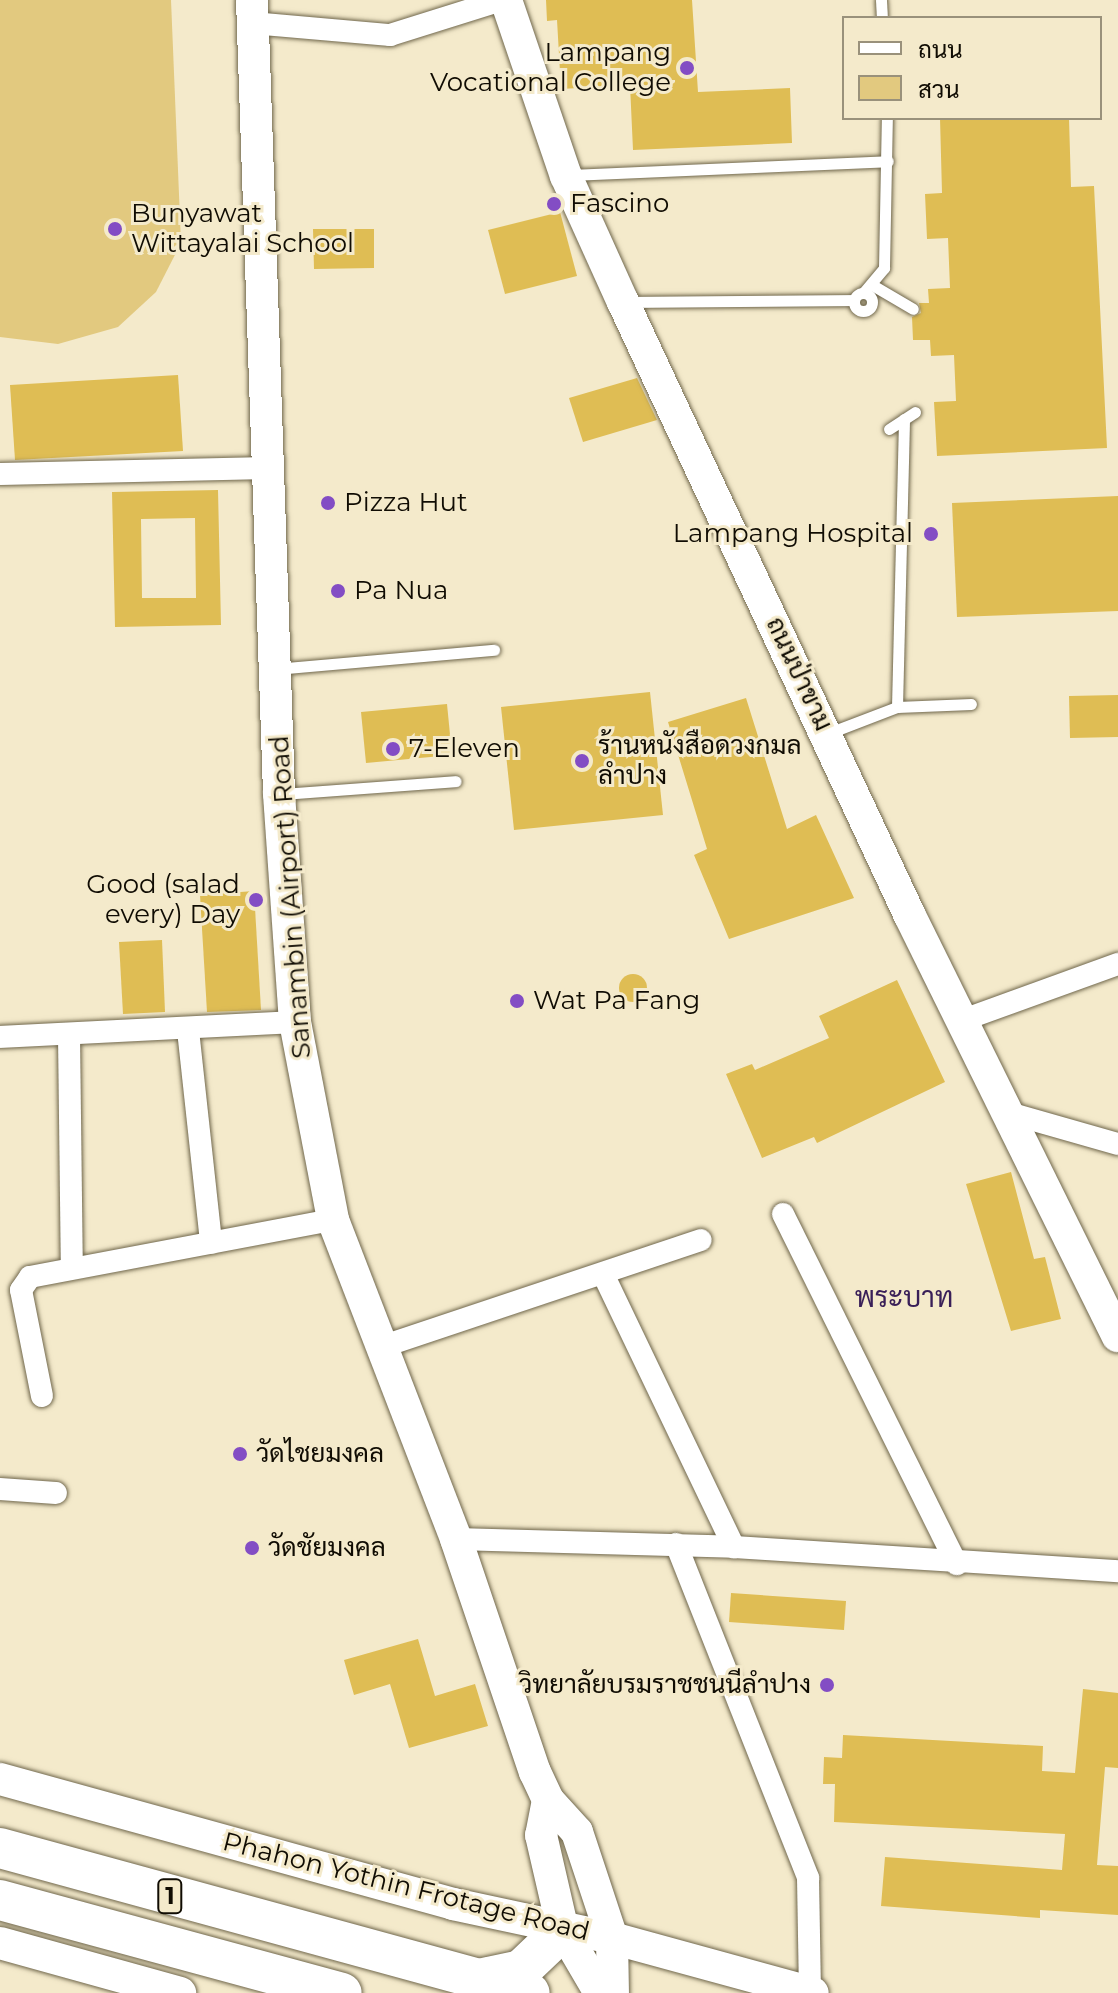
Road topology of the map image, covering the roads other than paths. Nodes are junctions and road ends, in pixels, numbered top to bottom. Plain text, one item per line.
1 (504, 0) edge
2 (252, 12) edge
3 (887, 120) edge
4 (888, 161) junction
5 (566, 176) junction
6 (874, 286) junction
7 (623, 302) junction
8 (913, 309) dead end
9 (915, 412) dead end
10 (904, 419) junction
11 (889, 429) dead end
12 (268, 468) junction
13 (0, 474) edge
14 (494, 650) dead end
15 (275, 670) junction
16 (971, 704) dead end
17 (897, 707) junction
18 (826, 734) junction
19 (456, 781) dead end
20 (279, 794) junction
21 (1118, 964) edge
22 (963, 1020) junction
23 (295, 1022) junction
24 (188, 1030) junction
25 (69, 1035) junction
26 (0, 1037) edge
27 (1009, 1113) junction
28 (1118, 1144) edge
29 (783, 1214) dead end
30 (333, 1220) junction
31 (701, 1240) dead end
32 (211, 1243) junction
33 (72, 1266) junction
34 (604, 1276) junction
35 (1118, 1336) edge
36 (381, 1347) junction
37 (42, 1396) dead end
38 (0, 1489) edge
39 (56, 1493) dead end
40 (456, 1539) junction
41 (676, 1544) junction
42 (734, 1547) junction
43 (957, 1564) junction
44 (1118, 1571) edge
45 (0, 1779) edge
46 (548, 1800) junction
47 (0, 1848) edge
48 (0, 1900) edge
49 (563, 1930) junction
50 (612, 1938) junction
51 (0, 1943) edge
52 (479, 1979) junction
53 (173, 1992) edge
54 (342, 1993) edge
55 (530, 1993) edge
56 (600, 1993) edge
57 (613, 1993) edge
58 (811, 1993) edge

1 - 2 street
1 - 5 street, ถนนป่าขาม
2 - 12 street, Sanambin (Airport) Road
3 - 4 lane
4 - 5 lane
4 - 6 lane
5 - 7 street, ถนนป่าขาม
6 - 7 lane
6 - 8 lane
7 - 18 street, ถนนป่าขาม
9 - 10 lane
10 - 11 lane
10 - 17 lane
12 - 13 street
12 - 15 street, Sanambin (Airport) Road
14 - 15 lane
15 - 20 street, Sanambin (Airport) Road
16 - 17 lane
17 - 18 lane
18 - 22 street, ถนนป่าขาม
19 - 20 lane
20 - 23 street, Sanambin (Airport) Road
21 - 22 street
22 - 27 street, ถนนป่าขาม
23 - 24 street
23 - 30 street, Sanambin (Airport) Road
24 - 25 street
24 - 32 street
25 - 26 street
25 - 33 street
27 - 28 street
27 - 35 street, ถนนป่าขาม
29 - 43 street
30 - 32 street
30 - 36 street, Sanambin (Airport) Road
31 - 34 street
32 - 33 street
33 - 37 street
34 - 36 street
34 - 42 street
36 - 40 street, Sanambin (Airport) Road
38 - 39 street
40 - 41 street
40 - 46 street, Sanambin (Airport) Road
41 - 42 street
41 - 58 street
42 - 43 street
43 - 44 street
45 - 49 street, Phahon Yothin Frotage Road
46 - 49 street, Sanambin (Airport) Road
46 - 50 street, Sanambin (Airport) Road
47 - 52 highway, 1
48 - 54 highway, 1
49 - 50 street, Phahon Yothin Frotage Road
49 - 52 highway
49 - 56 street, Sanambin (Airport) Road
50 - 57 street, Sanambin (Airport) Road
50 - 58 street, Phahon Yothin Frotage Road
51 - 53 street
52 - 55 highway, 1

